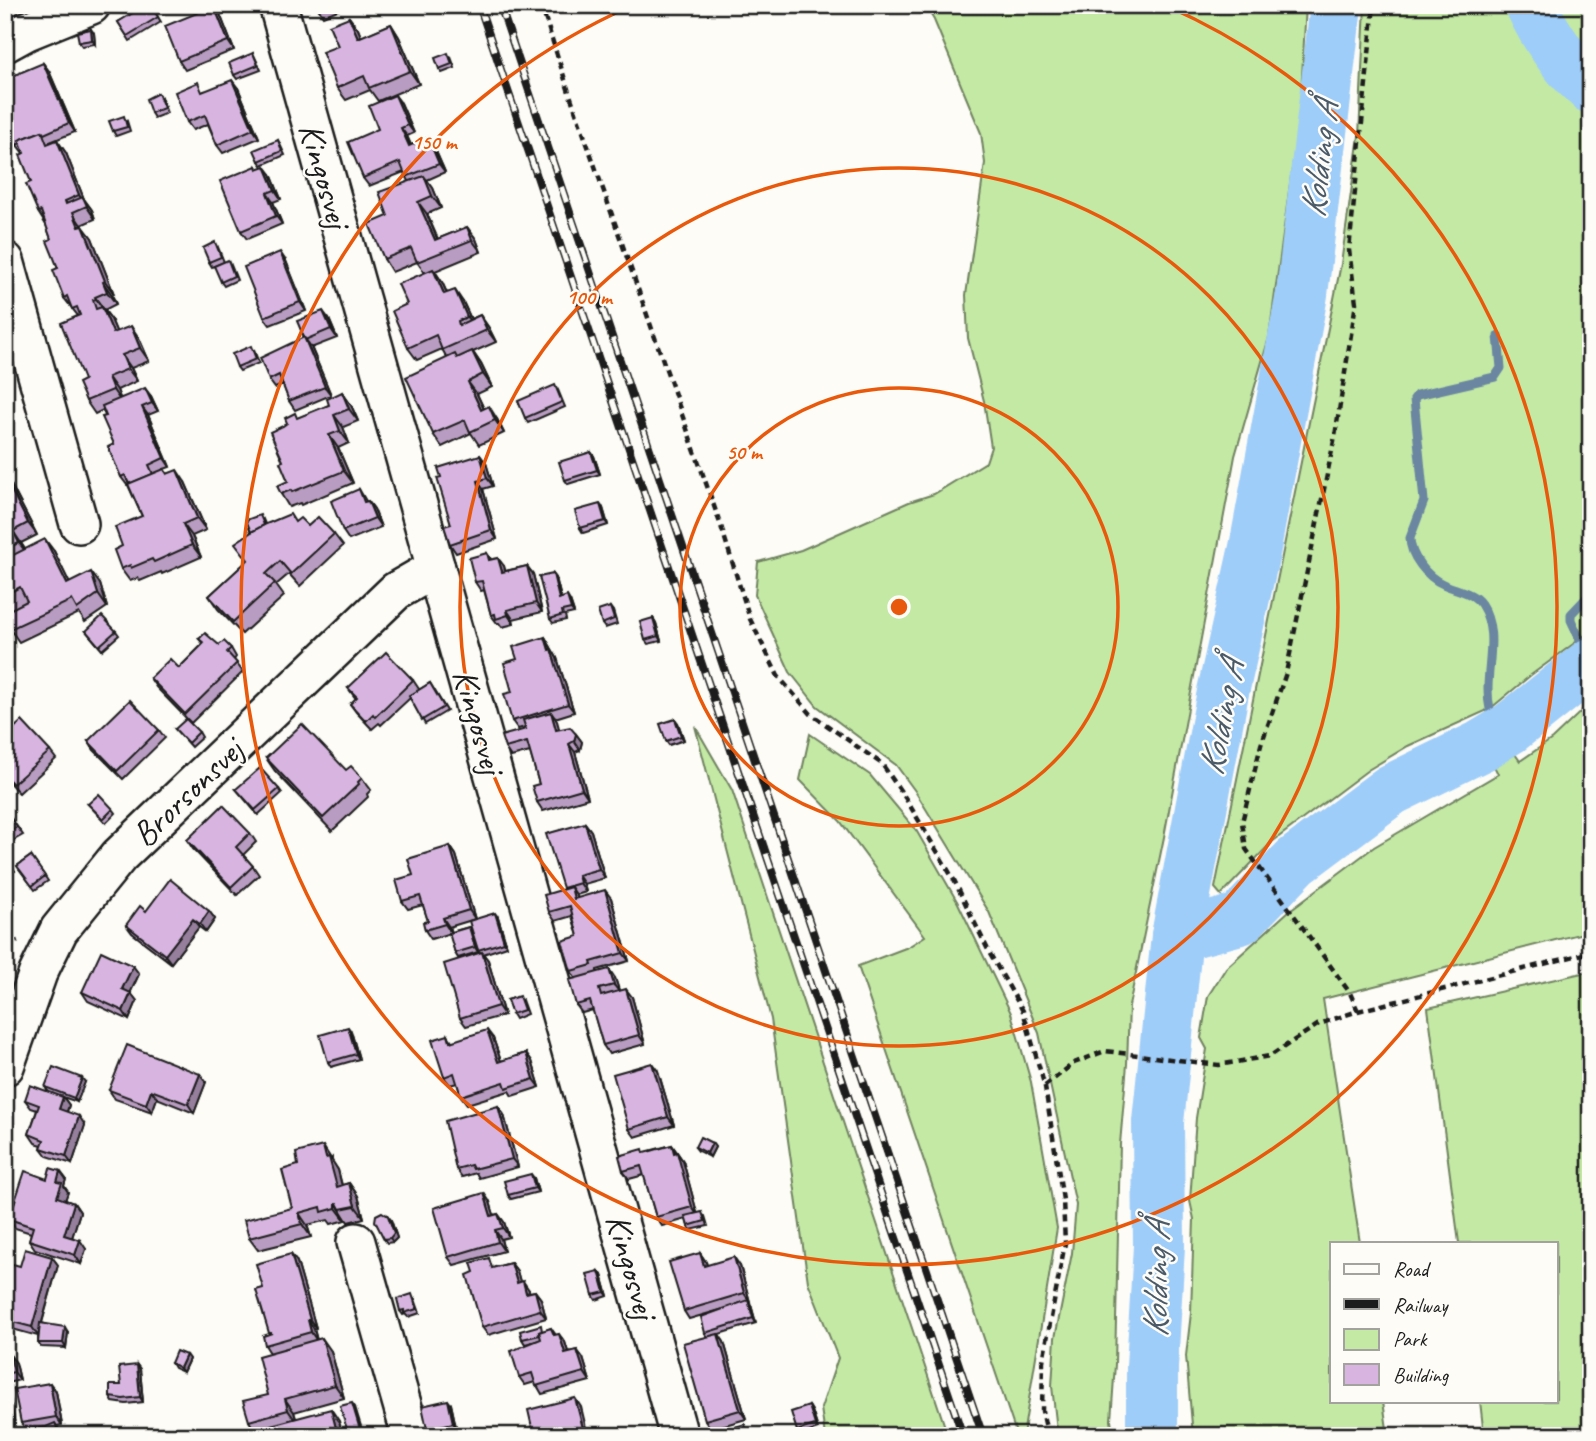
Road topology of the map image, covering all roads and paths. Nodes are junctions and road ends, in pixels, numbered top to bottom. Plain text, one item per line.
1 (92, 5) edge
2 (278, 5) edge
3 (541, 5) edge
4 (1374, 5) edge
5 (5, 43) edge
6 (5, 261) edge
7 (79, 524) dead end
8 (436, 568) junction
9 (1591, 952) edge
10 (1358, 1011) junction
11 (5, 1066) edge
12 (1045, 1087) junction
13 (356, 1242) dead end
14 (411, 1436) edge
15 (679, 1436) edge
16 (1048, 1436) edge

1 - 5 street
2 - 8 street, Kingosvej
3 - 12 path
4 - 10 path
6 - 7 street
8 - 11 street, Brorsonsvej
8 - 15 street, Kingosvej
9 - 10 path
10 - 12 path
12 - 16 path
13 - 14 street

